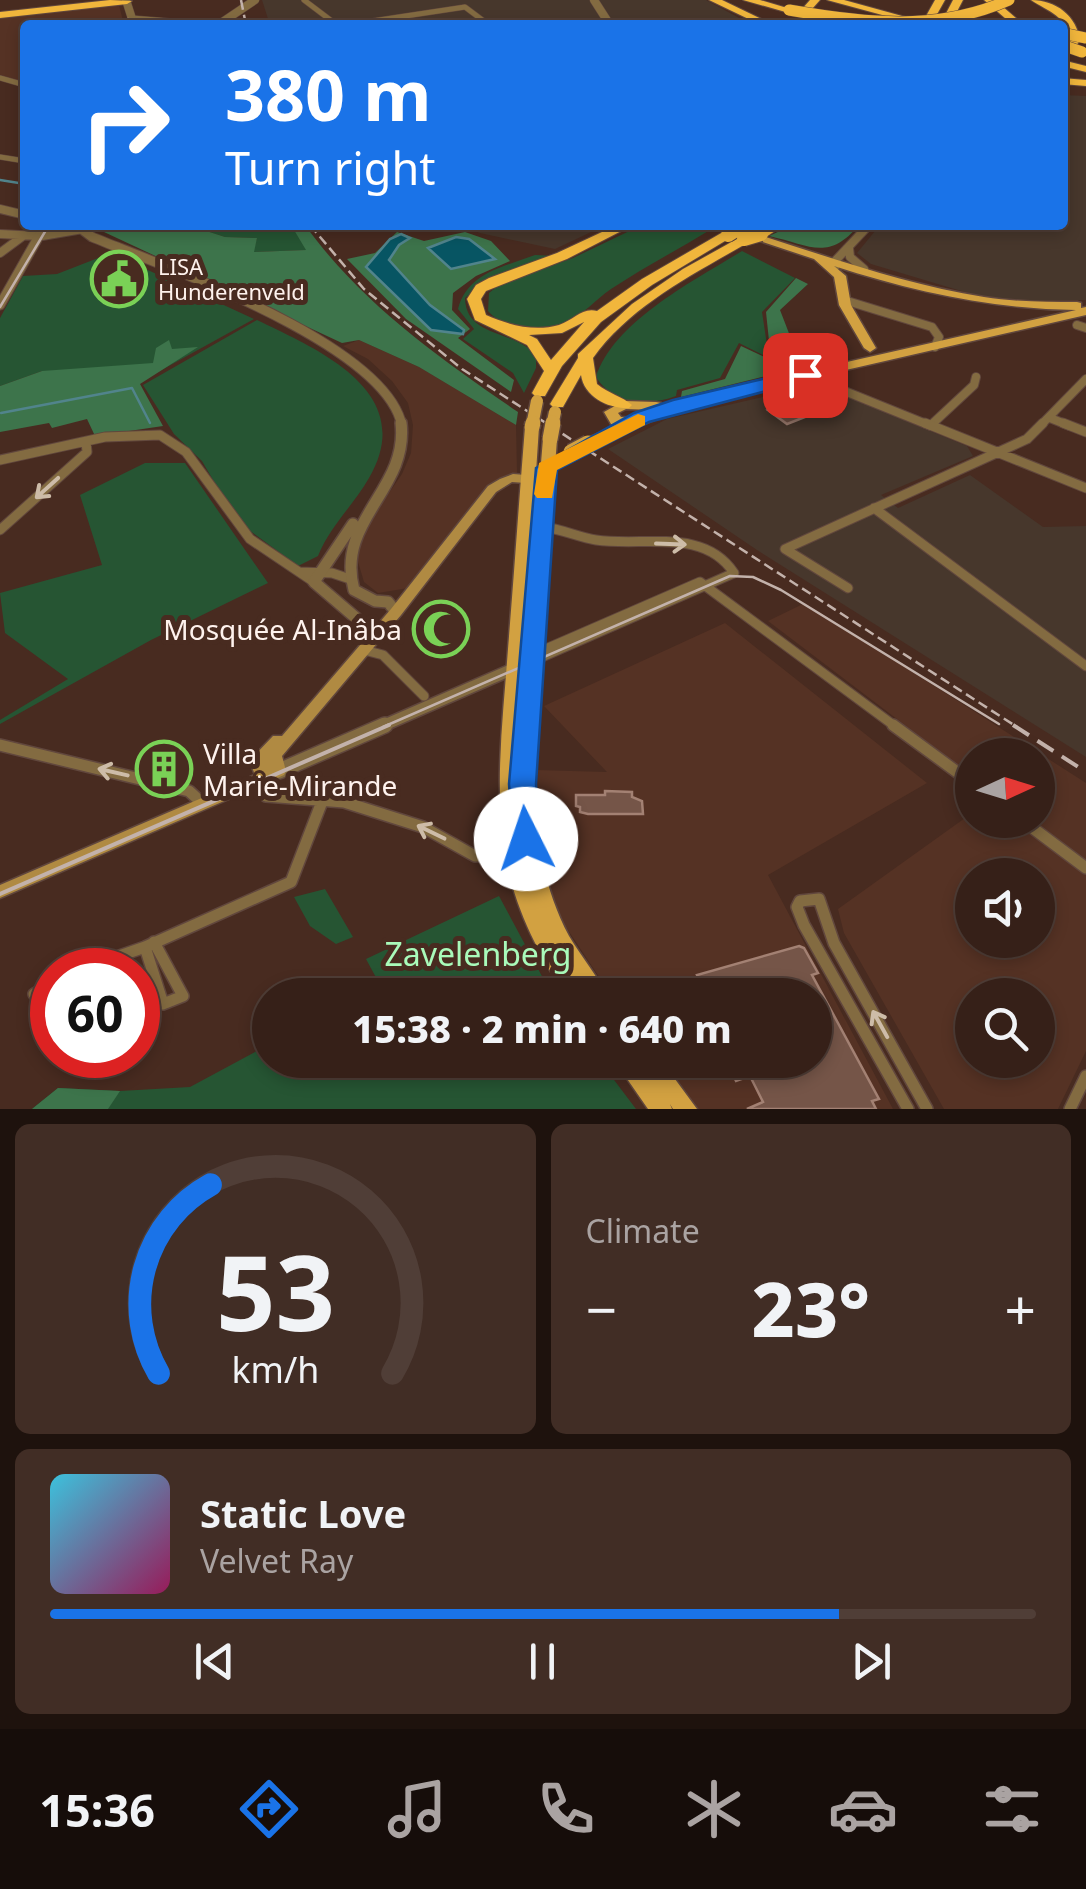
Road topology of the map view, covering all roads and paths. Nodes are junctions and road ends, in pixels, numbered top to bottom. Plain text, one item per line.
1 (128, 0) edge
2 (255, 0) edge
3 (304, 0) edge
4 (714, 0) edge
5 (748, 0) edge
6 (832, 0) edge
7 (864, 0) edge
8 (989, 0) edge
9 (1009, 0) edge
10 (1038, 0) edge
11 (96, 1) edge
12 (740, 12) junction
13 (0, 14) edge
14 (910, 16) junction
15 (1084, 18) edge
16 (225, 20) edge
17 (330, 20) edge
18 (379, 20) edge
19 (482, 20) edge
20 (752, 20) edge
21 (758, 20) edge
22 (860, 20) edge
23 (918, 20) edge
24 (931, 20) edge
25 (932, 20) edge
26 (1013, 20) edge
27 (1066, 20) edge
28 (1068, 23) edge
29 (1073, 57) edge
30 (1086, 69) edge
31 (59, 230) edge
32 (59, 230) edge
33 (75, 230) edge
34 (617, 230) edge
35 (722, 230) edge
36 (744, 230) edge
37 (865, 230) edge
38 (0, 234) edge
39 (43, 235) junction
40 (24, 236) junction
41 (849, 248) junction
42 (0, 253) edge
43 (837, 269) junction
44 (864, 269) junction
45 (959, 296) junction
46 (623, 298) junction
47 (844, 300) junction
48 (0, 305) edge
49 (1086, 308) edge
50 (502, 329) junction
51 (1009, 330) junction
52 (934, 347) junction
53 (585, 354) junction
54 (866, 355) junction
55 (551, 370) junction
56 (805, 375) junction
57 (976, 377) dead end
58 (1086, 379) edge
59 (538, 397) joint
60 (557, 408) joint
61 (633, 413) junction
62 (1050, 418) junction
63 (932, 424) junction
64 (1086, 432) edge
65 (86, 442) junction
66 (999, 453) junction
67 (0, 460) edge
68 (546, 468) junction
69 (526, 479) junction
70 (383, 486) junction
71 (1086, 488) edge
72 (874, 508) junction
73 (543, 527) junction
74 (0, 530) edge
75 (318, 578) junction
76 (350, 579) junction
77 (703, 583) junction
78 (848, 588) dead end
79 (375, 601) junction
80 (396, 612) junction
81 (358, 619) junction
82 (376, 635) junction
83 (364, 650) junction
84 (534, 658) junction
85 (1086, 666) edge
86 (513, 669) junction
87 (424, 696) dead end
88 (303, 721) junction
89 (0, 745) edge
90 (279, 770) junction
91 (955, 770) edge
92 (260, 779) junction
93 (323, 800) junction
94 (202, 804) junction
95 (1046, 838) edge
96 (512, 853) junction
97 (1086, 868) edge
98 (0, 892) edge
99 (139, 948) edge
100 (566, 978) edge
101 (585, 978) edge
102 (1086, 1076) edge
103 (638, 1078) edge
104 (663, 1078) edge
105 (661, 1109) edge
106 (686, 1109) edge
107 (908, 1109) edge
108 (928, 1109) edge
109 (1070, 1109) edge

1 - 11 highway
2 - 16 street
3 - 17 street
4 - 12 highway
5 - 22 highway, bridge
6 - 14 highway
7 - 14 highway
8 - 26 highway
9 - 25 highway, bridge
10 - 15 highway
10 - 27 highway
11 - 13 highway
12 - 20 highway
12 - 21 highway
14 - 23 highway, bridge
14 - 24 highway, bridge
18 - 19 street
28 - 29 highway
29 - 30 highway
31 - 39 street
32 - 39 street
33 - 70 street
34 - 50 highway
35 - 43 main road
36 - 43 main road
36 - 46 highway
36 - 53 highway
37 - 41 street
38 - 40 street
39 - 40 street
39 - 48 street
40 - 42 street
41 - 43 street
41 - 44 street
43 - 44 main road
43 - 47 main road
44 - 45 main road
45 - 49 main road
45 - 51 main road
46 - 50 highway
46 - 55 highway
47 - 52 street
47 - 54 main road
49 - 51 main road
50 - 55 highway
51 - 52 main road
52 - 54 main road
53 - 60 highway
53 - 61 highway
54 - 56 main road
55 - 59 highway
56 - 61 main road
56 - 63 street
57 - 63 street
58 - 62 street
59 - 69 main road, bridge
60 - 68 main road, bridge
61 - 68 main road, bridge
62 - 64 street
62 - 66 street
63 - 66 street
65 - 67 street
65 -> 74 street
65 - 75 street
66 - 71 street
66 - 72 street
68 - 69 main road
68 - 73 main road
69 - 80 main road
69 - 86 main road
70 - 75 street
70 - 76 street
72 - 78 street
72 - 85 street
73 -> 77 street
73 - 84 main road
75 - 76 street
75 - 81 street
76 - 79 street
77 - 84 street
77 - 91 street
79 - 80 street
79 - 81 street
80 - 82 main road
81 - 82 street
82 - 83 main road
83 - 87 street
83 - 88 main road
84 - 86 street
84 - 101 main road
86 - 90 street
86 - 96 main road
88 - 90 main road
88 - 92 main road
94 -> 89 street
90 - 92 main road
92 - 93 street
92 - 94 main road
96 -> 93 street
93 - 99 street
94 - 98 main road
95 - 97 street
96 - 100 main road
102 - 109 street
103 - 105 main road
104 - 106 main road
108 -> 107 street

